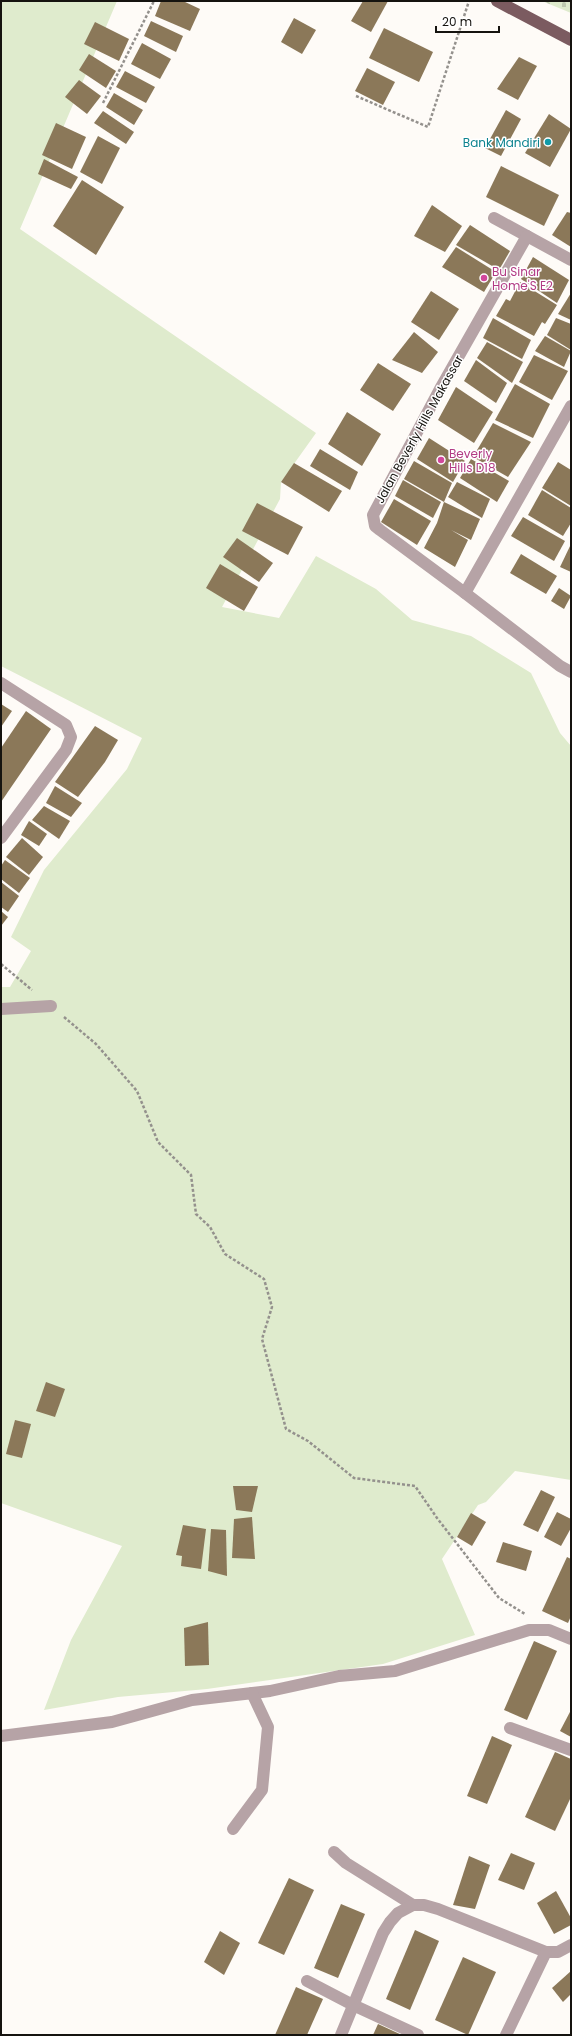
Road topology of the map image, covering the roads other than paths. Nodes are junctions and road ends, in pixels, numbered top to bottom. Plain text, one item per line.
1 (497, 1) edge
2 (571, 40) edge
3 (494, 218) dead end
4 (527, 236) junction
5 (571, 260) edge
6 (571, 406) edge
7 (465, 593) junction
8 (571, 672) edge
9 (1, 683) edge
10 (1, 838) edge
11 (51, 1006) road end
12 (1, 1010) edge
13 (571, 1639) edge
14 (252, 1693) junction
15 (510, 1728) dead end
16 (1, 1736) edge
17 (571, 1750) edge
18 (233, 1829) dead end
19 (334, 1852) dead end
20 (413, 1905) junction
21 (570, 1945) edge
22 (546, 1952) junction
23 (307, 1981) dead end
24 (353, 2005) junction
25 (341, 2035) edge
26 (418, 2035) edge
27 (506, 2035) edge

1 - 2 main road
3 - 4 street
4 - 5 street
4 - 7 street, Jalan Beverly Hills Makassar
6 - 7 street
7 - 8 street, Jalan Beverly Hills Makassar
9 - 10 street
11 - 12 street
13 - 14 street
14 - 16 street
14 - 18 street
15 - 17 street
19 - 20 street
20 - 22 street
20 - 24 street
21 - 22 street
22 - 27 street
23 - 24 street
24 - 25 street
24 - 26 street

